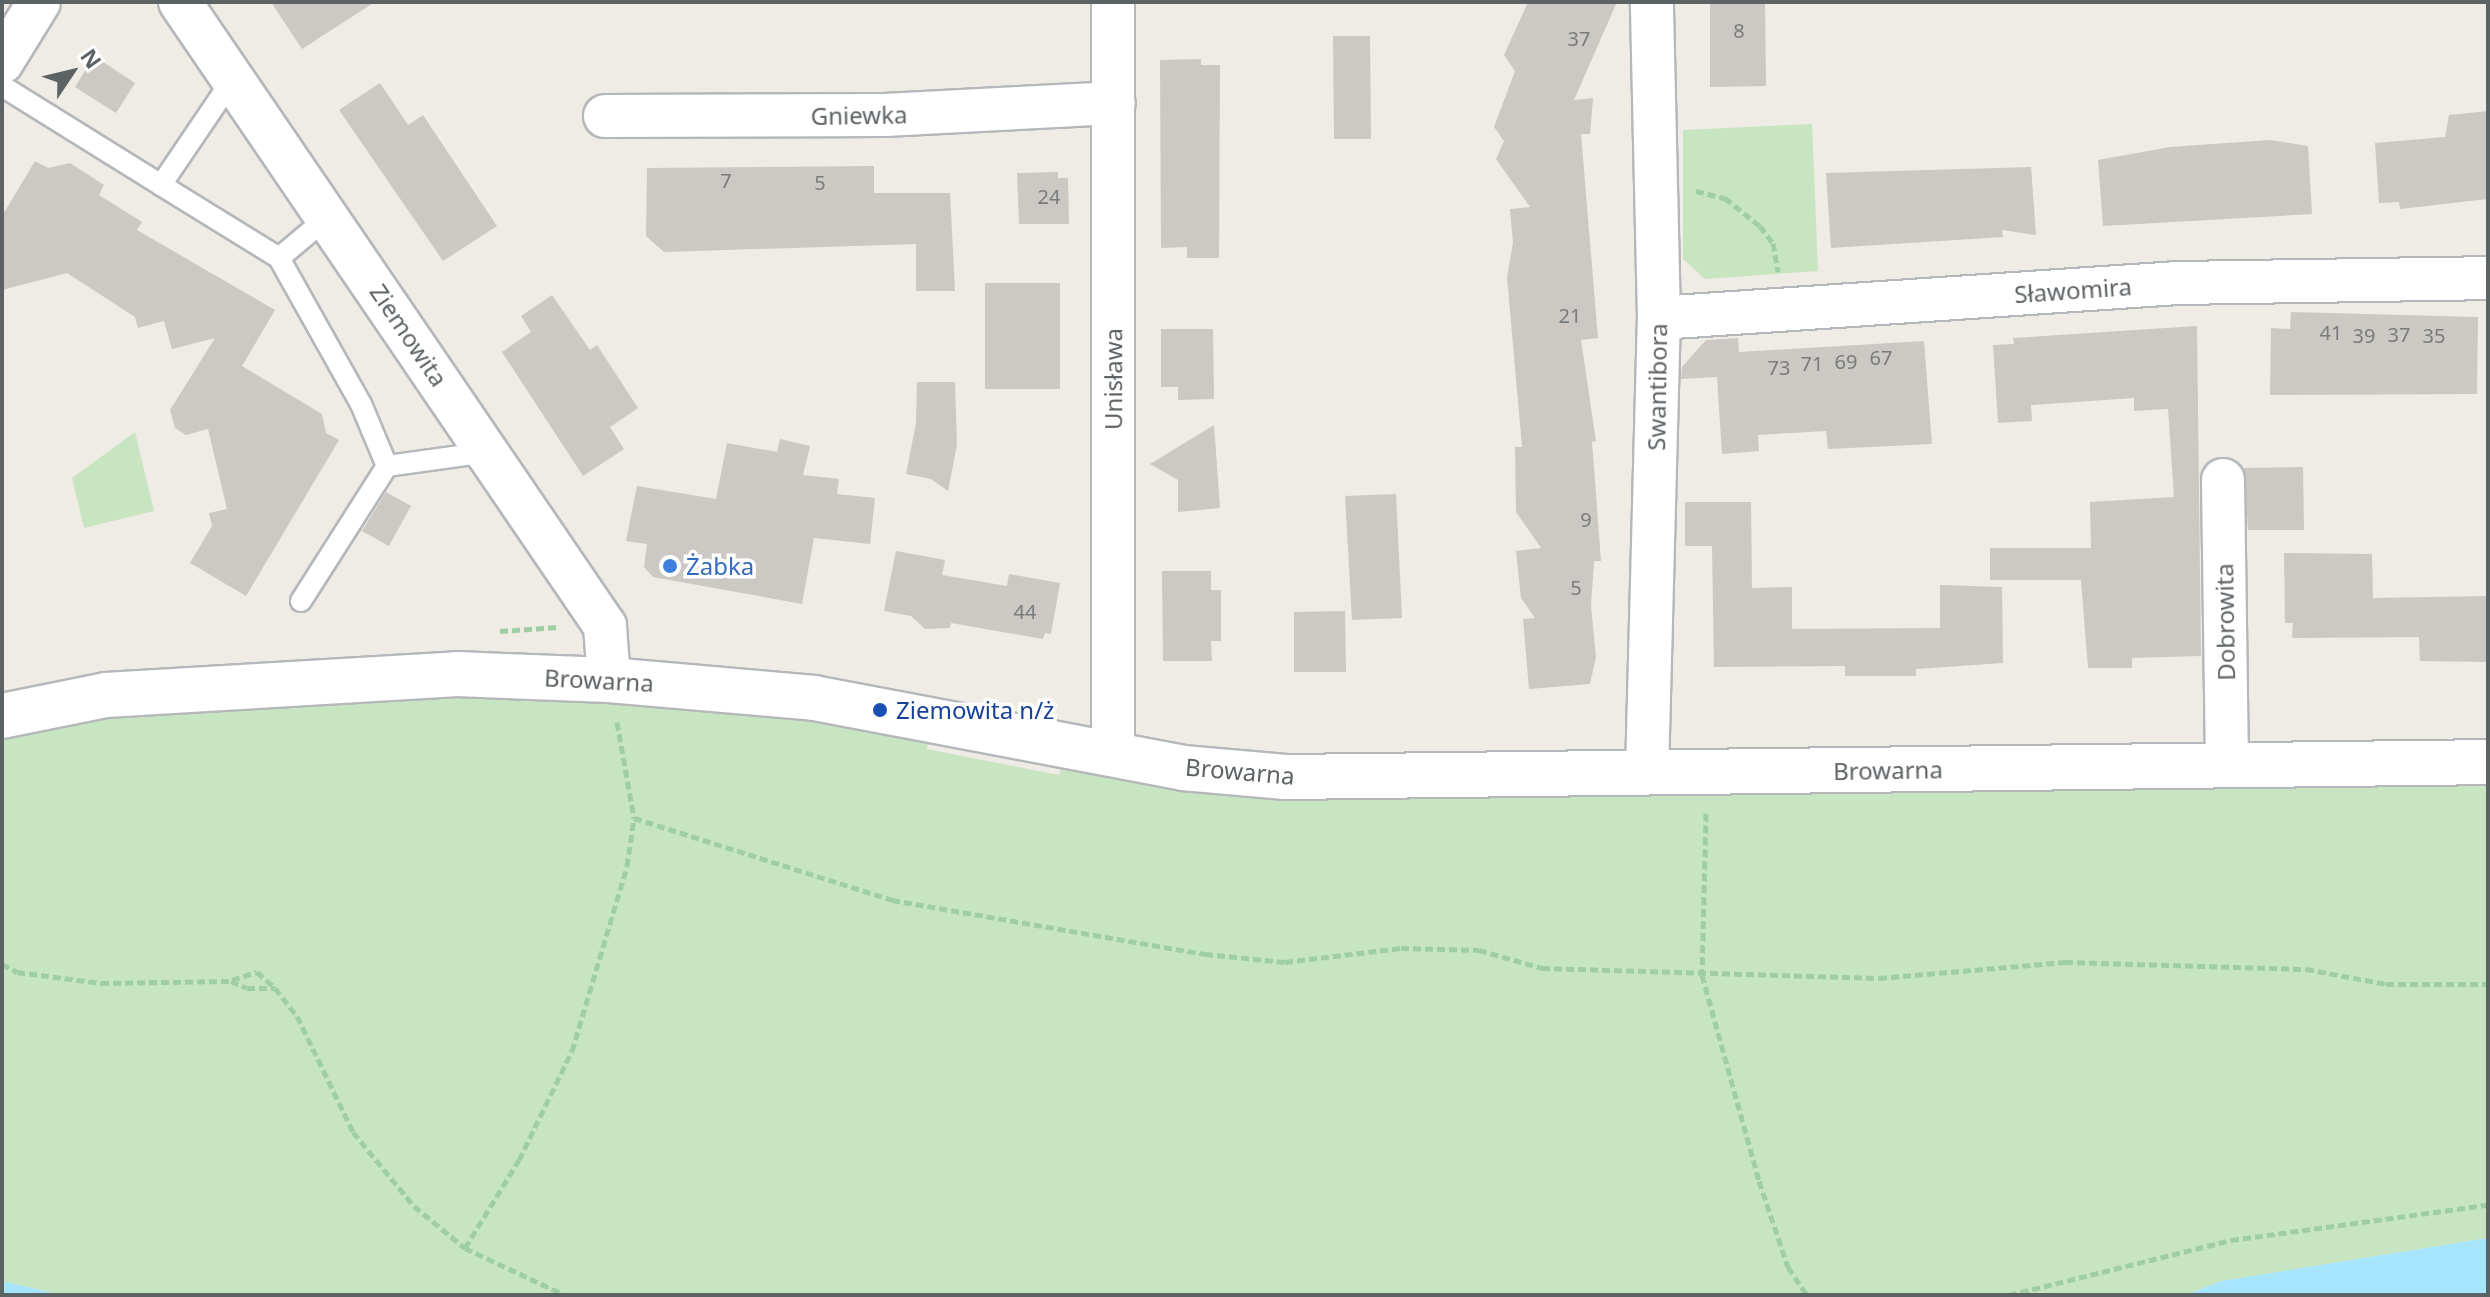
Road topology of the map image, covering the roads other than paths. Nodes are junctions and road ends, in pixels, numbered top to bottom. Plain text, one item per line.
1 (39, 2) edge
2 (180, 2) edge
3 (1113, 2) edge
4 (1652, 2) edge
5 (2, 62) edge
6 (234, 77) junction
7 (2, 86) edge
8 (1114, 103) junction
9 (605, 116) dead end
10 (161, 185) junction
11 (329, 216) junction
12 (279, 258) junction
13 (2488, 278) edge
14 (1659, 318) junction
15 (488, 452) junction
16 (387, 466) junction
17 (2223, 480) dead end
18 (301, 601) dead end
19 (609, 680) junction
20 (2, 716) edge
21 (1113, 755) junction
22 (2488, 762) edge
23 (2227, 765) junction
24 (1647, 773) junction

1 - 5 street
2 - 6 street, Ziemowita
3 - 8 street, Unisława
4 - 14 street, Swantibora
6 - 10 lane
6 - 11 street, Ziemowita
7 - 10 lane
8 - 9 street, Gniewka
8 - 21 street, Unisława
10 - 12 lane
11 - 12 lane
11 - 15 street, Ziemowita
12 - 16 lane
13 - 14 street, Sławomira
14 - 24 street, Swantibora
15 - 16 lane
15 - 19 street, Ziemowita
16 - 18 lane
17 - 23 street, Dobrowita
19 - 20 street, Browarna
19 - 21 street, Browarna
21 - 24 street, Browarna
22 - 23 street, Browarna
23 - 24 street, Browarna

